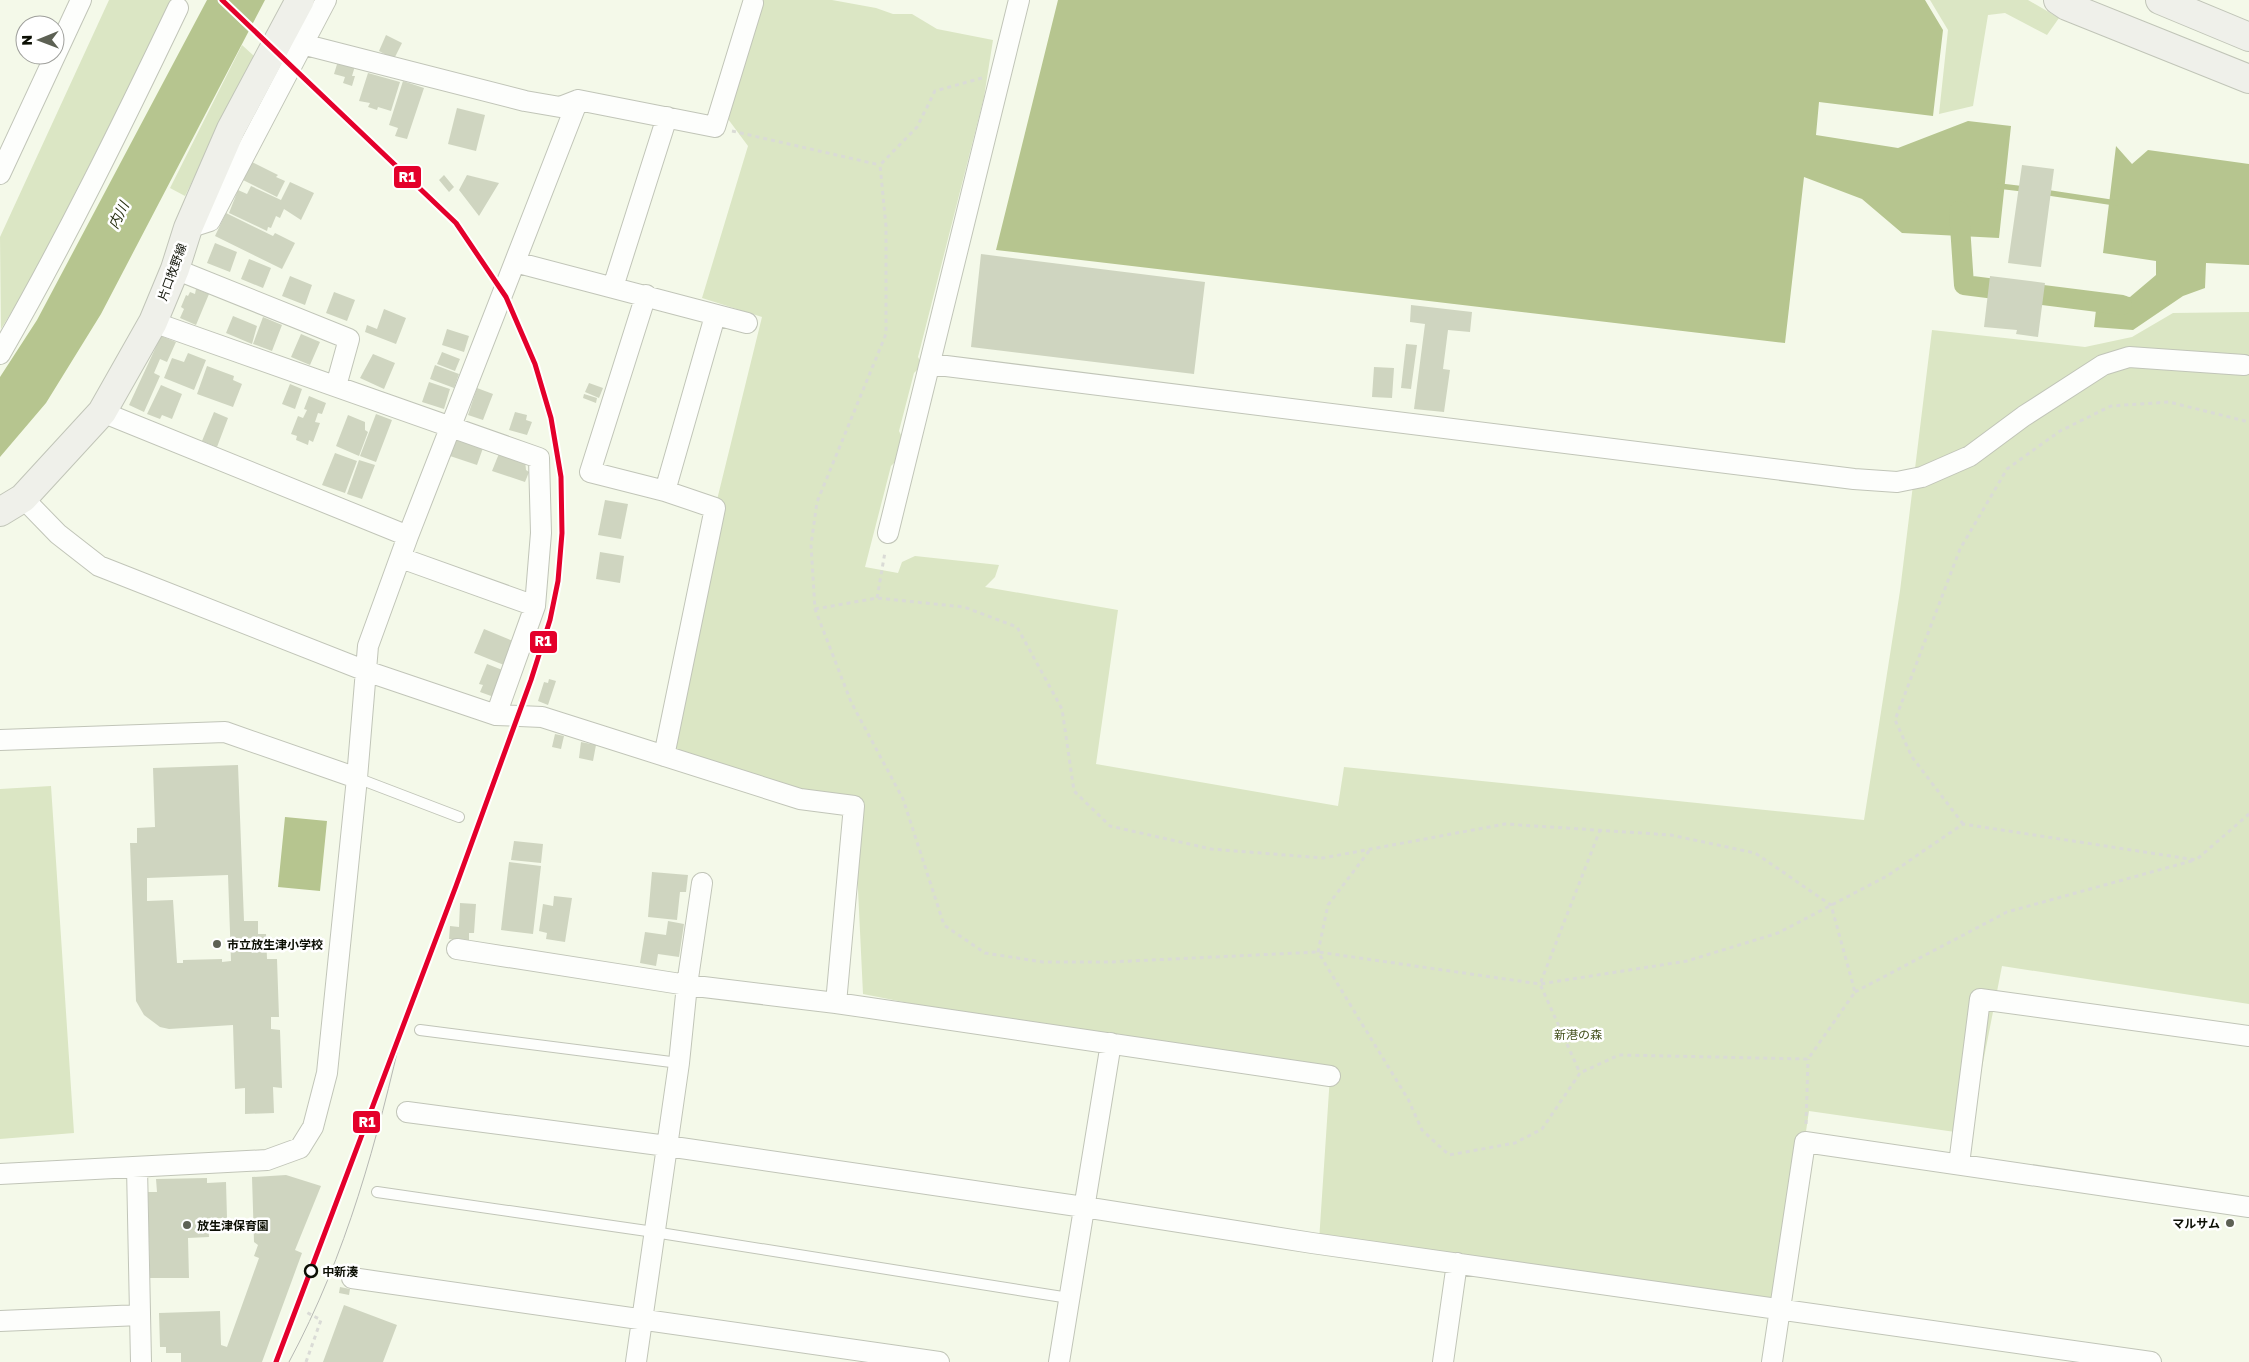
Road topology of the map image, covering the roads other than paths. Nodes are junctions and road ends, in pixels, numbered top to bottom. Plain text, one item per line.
1 (82, 0) edge
2 (300, 0) edge
3 (326, 0) edge
4 (1019, 0) edge
5 (2058, 0) edge
6 (2160, 0) edge
7 (753, 3) dead end
8 (178, 8) dead end
9 (2249, 37) edge
10 (302, 44) junction
11 (2249, 79) edge
12 (578, 100) junction
13 (667, 117) junction
14 (0, 174) edge
15 (188, 228) junction
16 (515, 262) junction
17 (175, 269) junction
18 (613, 287) junction
19 (646, 295) junction
20 (715, 316) junction
21 (153, 322) junction
22 (747, 323) dead end
23 (0, 354) edge
24 (930, 364) junction
25 (2246, 365) edge
26 (336, 386) junction
27 (102, 412) junction
28 (452, 427) junction
29 (665, 491) junction
30 (23, 498) junction
31 (0, 512) edge
32 (888, 533) road end
33 (408, 536) junction
34 (401, 558) junction
35 (535, 606) junction
36 (366, 671) junction
37 (496, 715) junction
38 (0, 740) edge
39 (664, 756) junction
40 (357, 778) junction
41 (459, 817) dead end
42 (702, 883) dead end
43 (457, 949) dead end
44 (687, 985) junction
45 (836, 1003) junction
46 (420, 1030) dead end
47 (2249, 1036) edge
48 (1111, 1043) junction
49 (679, 1063) junction
50 (1330, 1076) dead end
51 (407, 1112) dead end
52 (667, 1146) junction
53 (1959, 1164) junction
54 (137, 1167) junction
55 (0, 1174) edge
56 (377, 1192) dead end
57 (1084, 1207) junction
58 (2249, 1207) edge
59 (654, 1232) junction
60 (1457, 1263) junction
61 (352, 1278) dead end
62 (1069, 1298) junction
63 (1780, 1308) junction
64 (140, 1315) junction
65 (642, 1320) junction
66 (0, 1321) edge
67 (141, 1362) edge
68 (636, 1362) edge
69 (939, 1362) edge
70 (1058, 1362) edge
71 (1443, 1362) edge
72 (1772, 1362) edge
73 (2151, 1362) edge

1 - 14 street
2 - 15 main road, 片口牧野線
3 - 10 street
4 - 24 street
5 - 11 main road
6 - 9 main road
7 - 13 street
8 - 23 street
10 - 12 street
10 - 15 street
12 - 13 street
12 - 16 street
13 - 18 street
15 - 17 main road, 片口牧野線
16 - 18 street
16 - 28 street
17 - 21 main road, 片口牧野線
17 - 26 street
18 - 19 street
19 - 20 street
19 - 29 street
20 - 22 street
20 - 29 street
21 - 26 street
21 - 27 main road, 片口牧野線
24 - 25 street
24 - 32 street
26 - 28 street
27 - 30 main road, 片口牧野線
27 - 33 street
28 - 33 street
28 - 35 street
29 - 39 street
30 - 31 main road, 片口牧野線
30 - 36 street
33 - 34 street
34 - 35 street
34 - 36 street
35 - 37 street
36 - 37 street
36 - 40 street
37 - 39 street
38 - 40 street
39 - 45 street
40 - 41 lane
40 - 54 street
42 - 44 street
43 - 44 street
44 - 45 street
44 - 49 street
45 - 48 street
46 - 49 lane
47 - 53 street
48 - 50 street
48 - 57 street
49 - 52 street
51 - 52 street
52 - 57 street
52 - 59 street
53 - 58 street
53 - 63 street
54 - 55 street
54 - 64 street
56 - 59 lane
57 - 60 street
57 - 62 street
59 - 62 lane
59 - 65 street
60 - 63 street
60 - 71 street
61 - 65 street
62 - 70 street
63 - 72 street
63 - 73 street
64 - 66 street
64 - 67 street
65 - 68 street
65 - 69 street

